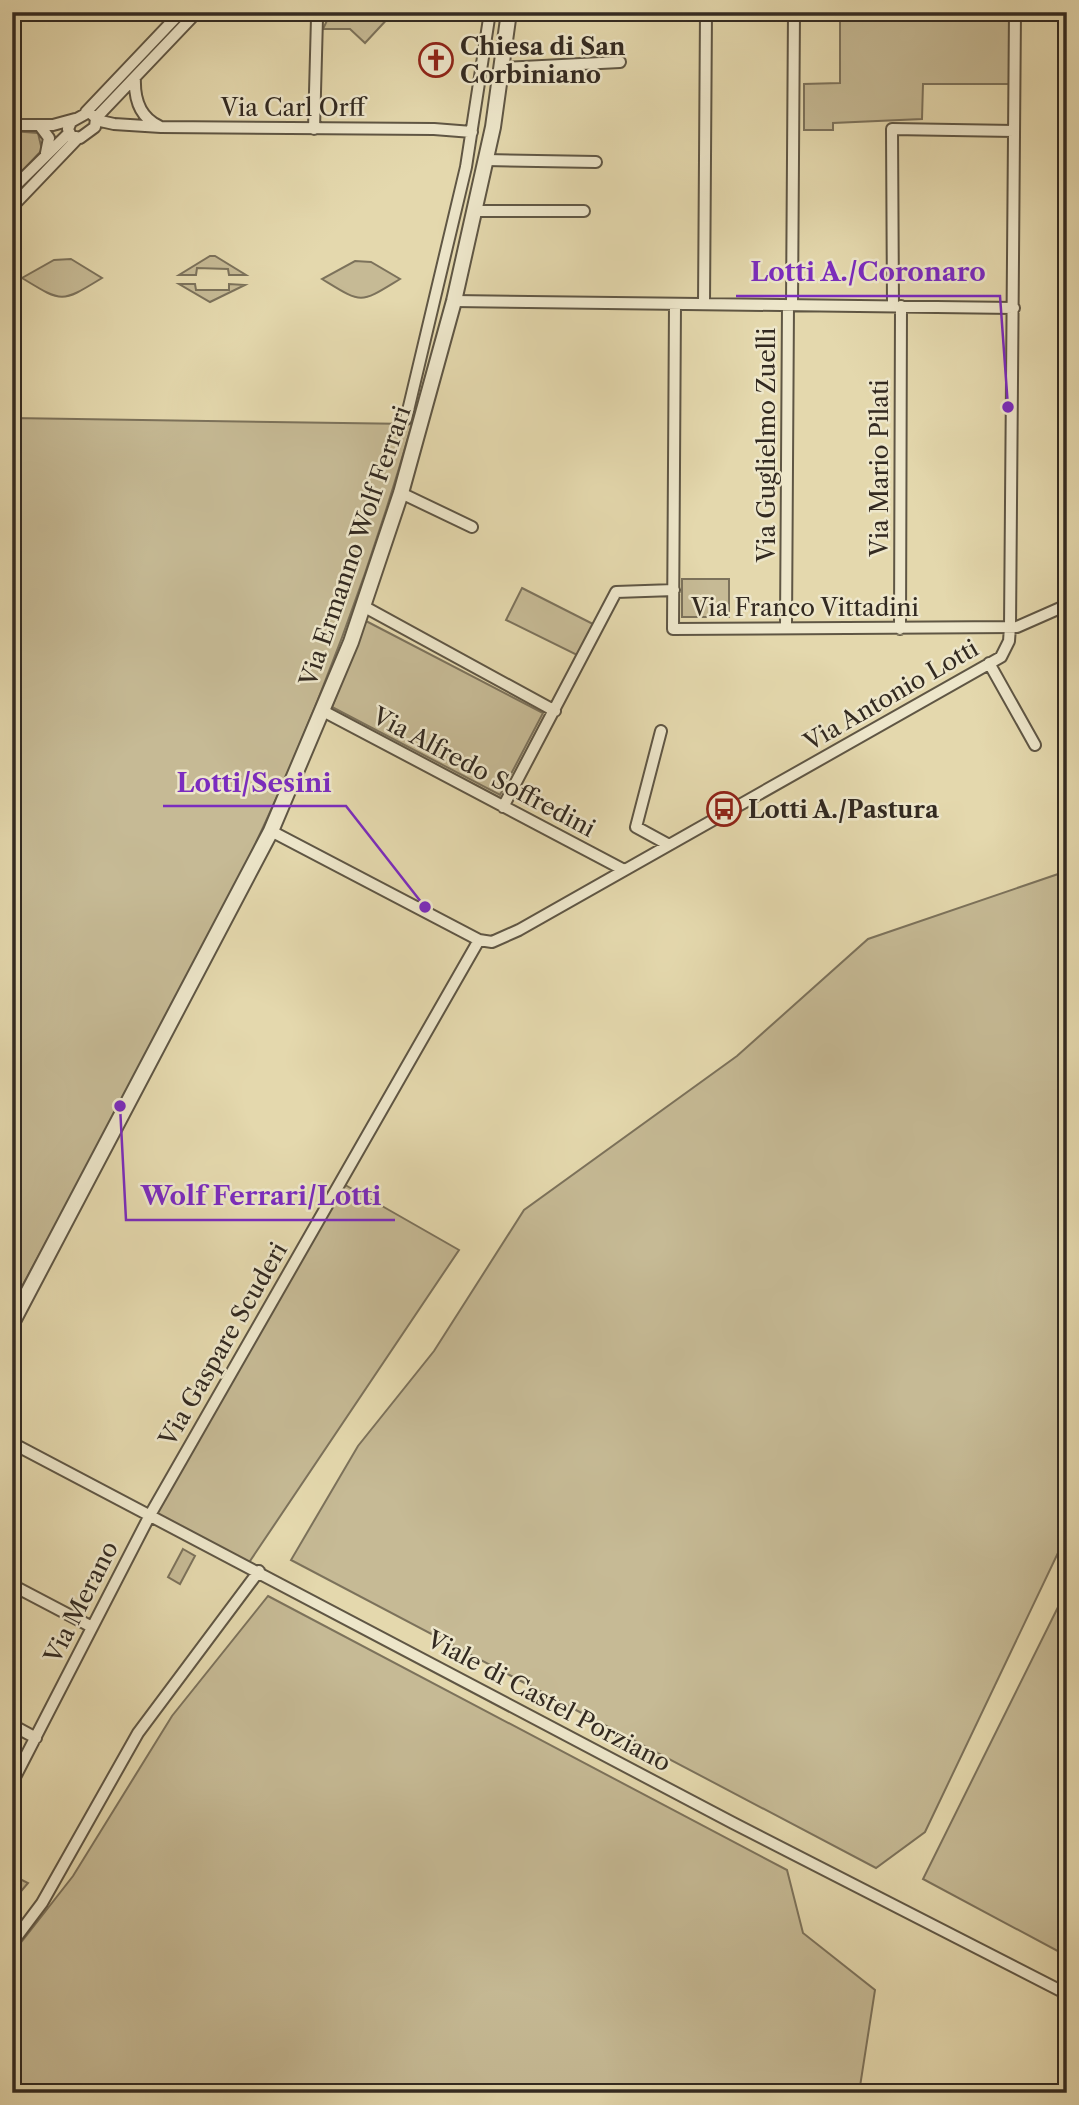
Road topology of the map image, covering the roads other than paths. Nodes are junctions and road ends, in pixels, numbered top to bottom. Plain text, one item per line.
1 (181, 12) edge
2 (197, 12) edge
3 (490, 12) edge
4 (509, 12) edge
5 (706, 12) edge
6 (794, 12) edge
7 (1015, 12) edge
8 (317, 14) edge
9 (620, 62) dead end
10 (502, 68) junction
11 (135, 78) junction
12 (75, 119) junction
13 (93, 120) junction
14 (12, 125) edge
15 (52, 125) junction
16 (40, 126) junction
17 (161, 127) junction
18 (314, 129) junction
19 (1014, 131) junction
20 (472, 132) junction
21 (71, 134) junction
22 (45, 155) junction
23 (486, 160) junction
24 (596, 162) dead end
25 (12, 190) edge
26 (12, 207) edge
27 (474, 211) junction
28 (584, 211) dead end
29 (454, 301) junction
30 (675, 304) junction
31 (704, 304) junction
32 (790, 305) junction
33 (897, 306) junction
34 (1014, 308) junction
35 (406, 419) dead end
36 (401, 493) junction
37 (472, 527) dead end
38 (674, 590) junction
39 (363, 606) junction
40 (1067, 606) edge
41 (786, 627) junction
42 (1010, 627) junction
43 (900, 629) junction
44 (989, 663) junction
45 (323, 711) junction
46 (555, 711) junction
47 (661, 731) dead end
48 (1035, 745) dead end
49 (503, 807) junction
50 (271, 831) junction
51 (669, 845) junction
52 (624, 870) junction
53 (479, 940) junction
54 (12, 1322) edge
55 (12, 1443) edge
56 (150, 1515) junction
57 (259, 1571) junction
58 (12, 1586) edge
59 (92, 1627) junction
60 (12, 1726) edge
61 (36, 1738) junction
62 (12, 1783) edge
63 (12, 1943) edge
64 (1067, 1994) edge

1 - 13 street
2 - 11 street
3 - 20 street, Via Ermanno Wolf Ferrari
4 - 10 street, Via Ermanno Wolf Ferrari
5 - 31 street
6 - 32 street, Via Guglielmo Zuelli
7 - 19 street, Via Antonio Lotti
8 - 18 street
9 - 10 street
10 - 23 street, Via Ermanno Wolf Ferrari
11 - 13 street
11 - 17 street
12 - 13 street
12 - 15 street
12 - 21 street
13 - 17 street, Via Carl Orff
13 - 21 street
14 - 16 street
15 - 16 street
15 - 21 street
16 - 22 street
17 - 18 street, Via Carl Orff
18 - 20 street, Via Carl Orff
19 - 33 street, Via Mario Pilati
19 - 34 street, Via Antonio Lotti
20 - 35 street, Via Ermanno Wolf Ferrari
21 - 22 street
21 - 26 street
22 - 25 street
23 - 24 street
23 - 27 street, Via Ermanno Wolf Ferrari
27 - 28 street
27 - 29 street, Via Ermanno Wolf Ferrari
29 - 30 street
29 - 36 street, Via Ermanno Wolf Ferrari
30 - 31 street
30 - 38 street, Via Franco Vittadini
31 - 32 street
32 - 33 street
32 - 41 street, Via Guglielmo Zuelli
33 - 34 street
33 - 43 street, Via Mario Pilati
34 - 42 street, Via Antonio Lotti
36 - 37 street
36 - 39 street, Via Ermanno Wolf Ferrari
38 - 41 street, Via Franco Vittadini
38 - 46 street
39 - 45 street, Via Ermanno Wolf Ferrari
39 - 46 street
40 - 42 street, Via Franco Vittadini
41 - 43 street, Via Franco Vittadini
42 - 43 street, Via Franco Vittadini
42 - 44 street, Via Antonio Lotti
44 - 48 street
44 - 51 street, Via Antonio Lotti
45 - 49 street, Via Alfredo Soffredini
45 - 50 street, Via Ermanno Wolf Ferrari
46 - 49 street
47 - 51 street
49 - 52 street, Via Alfredo Soffredini
50 - 53 street
50 - 54 street, Via Ermanno Wolf Ferrari
51 - 52 street, Via Antonio Lotti
52 - 53 street, Via Antonio Lotti
53 - 56 street, Via Gaspare Scuderi
55 - 56 street, Viale di Castel Porziano
56 - 57 street, Viale di Castel Porziano
56 - 59 street, Via Merano
57 - 63 street
57 - 64 street, Viale di Castel Porziano
58 - 59 street
59 - 61 street, Via Merano
60 - 61 street
61 - 62 street, Via Merano

